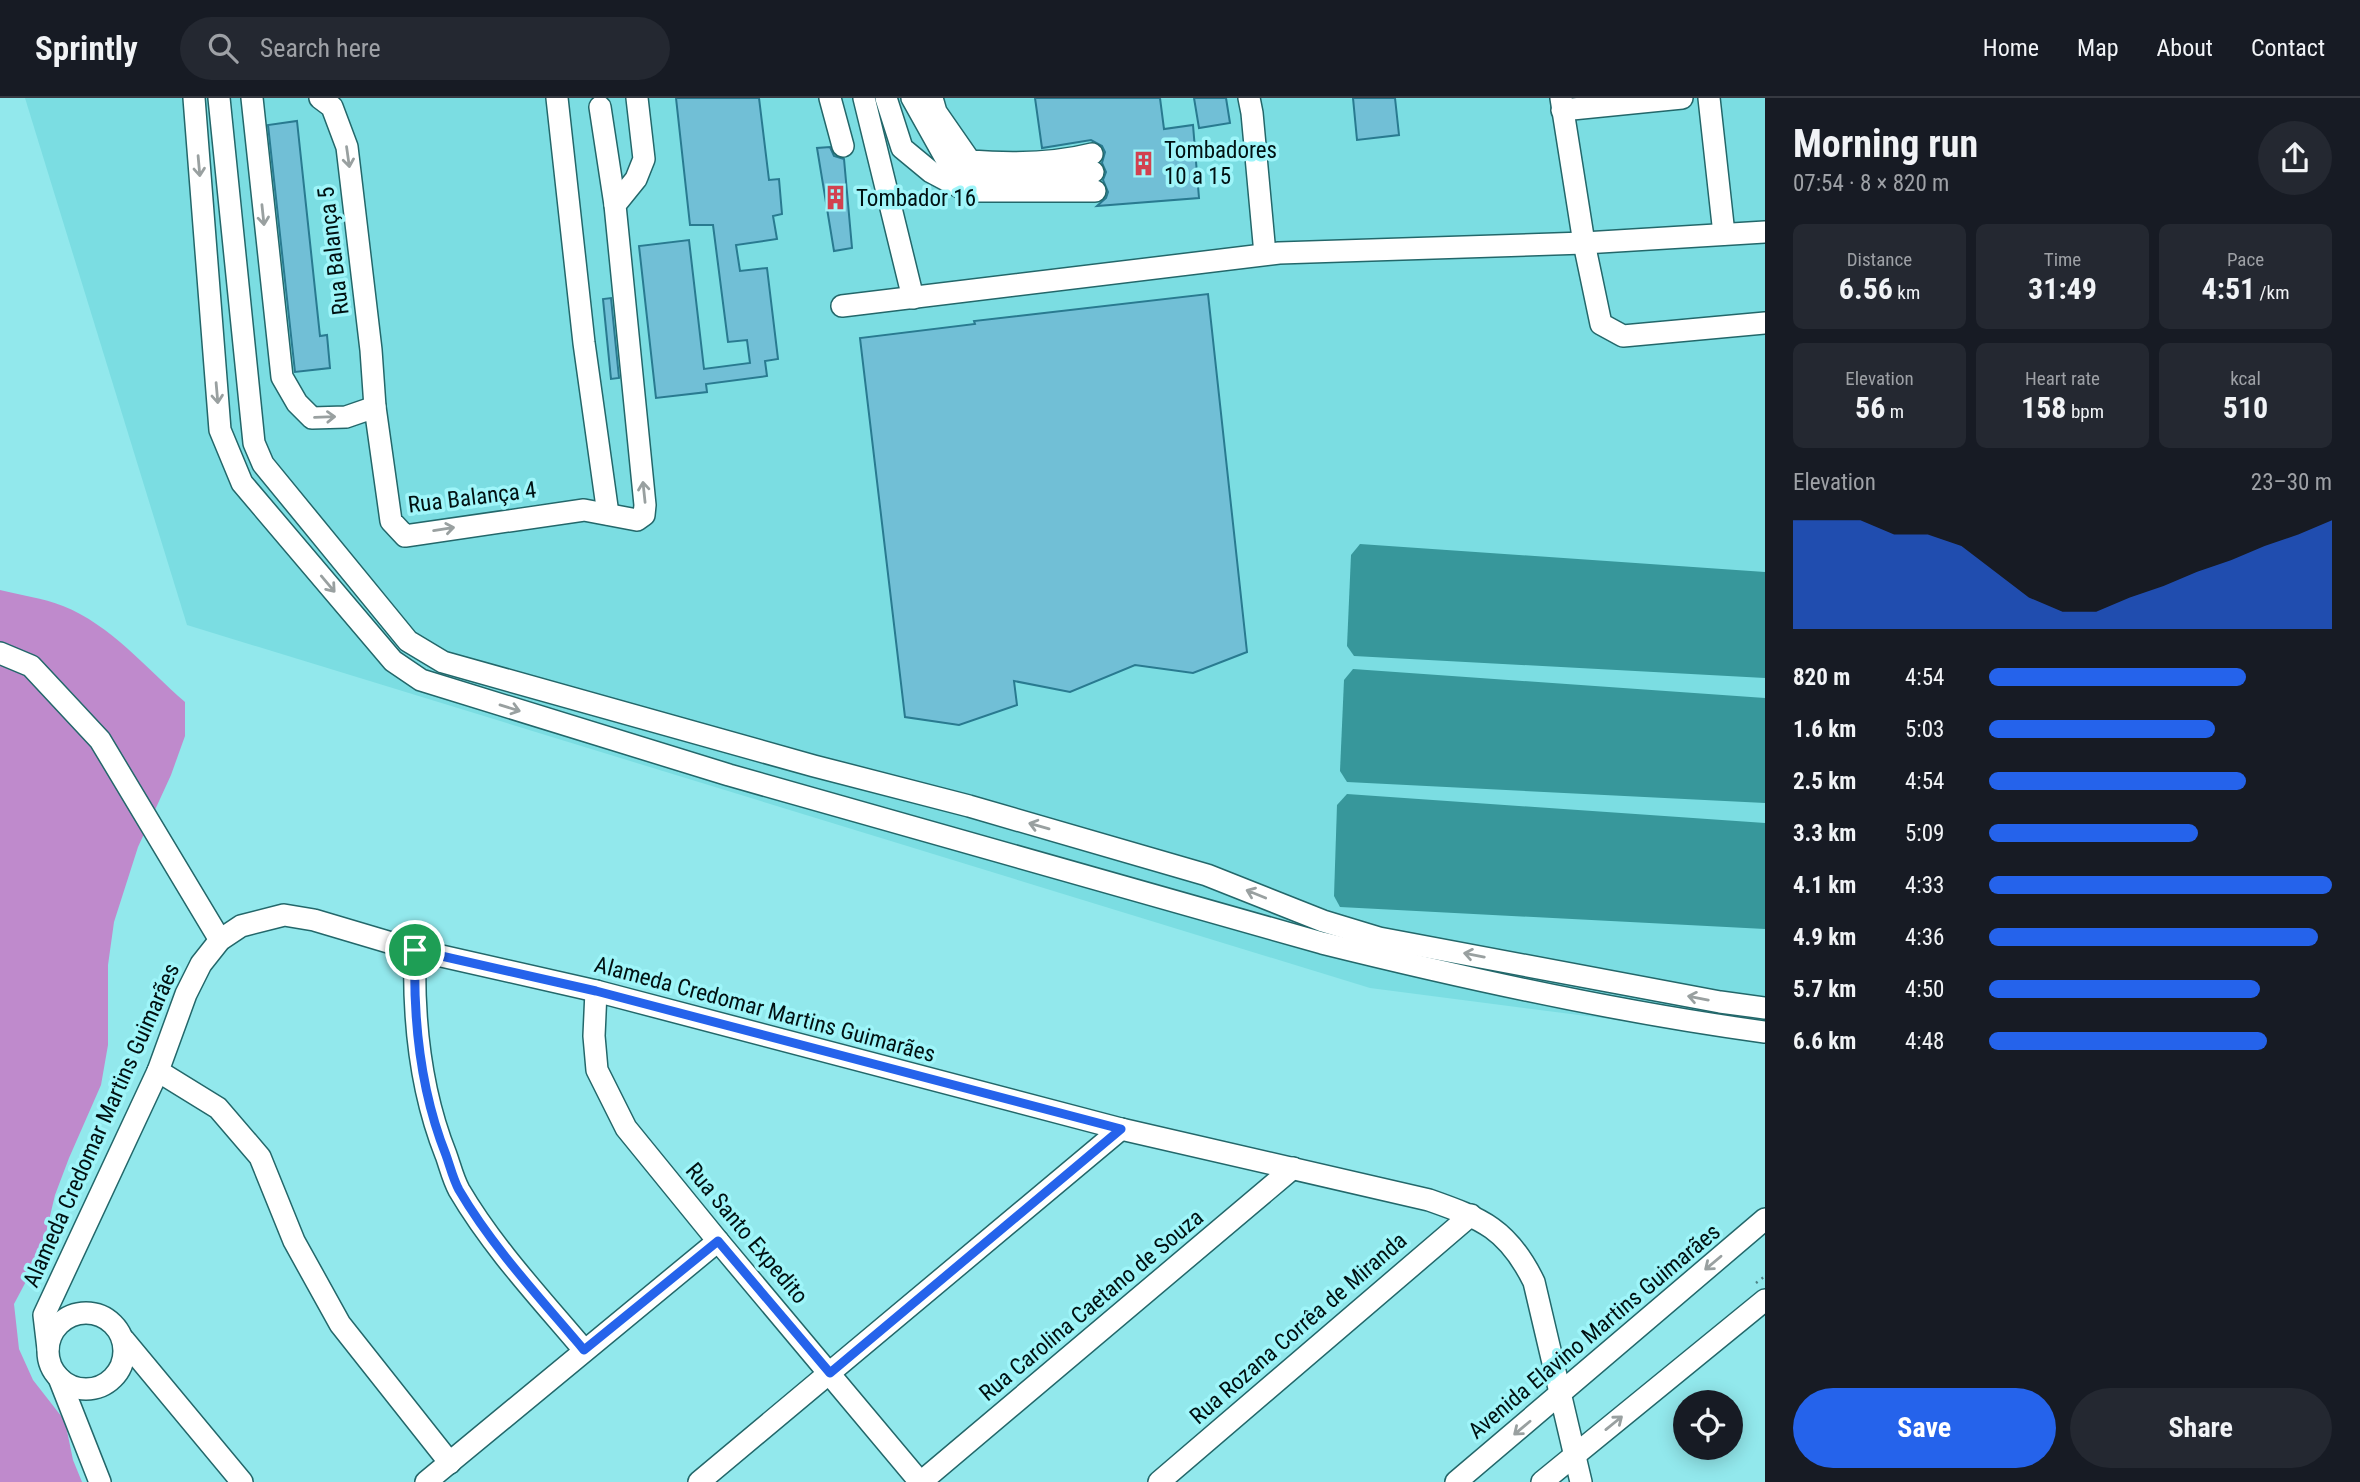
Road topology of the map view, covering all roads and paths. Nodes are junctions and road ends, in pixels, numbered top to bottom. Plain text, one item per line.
1 (175, 98) edge
2 (219, 98) edge
3 (252, 98) edge
4 (320, 98) edge
5 (557, 98) edge
6 (637, 98) edge
7 (830, 98) edge
8 (864, 98) edge
9 (886, 98) edge
10 (912, 98) edge
11 (932, 98) edge
12 (1249, 98) edge
13 (1682, 98) edge
14 (1709, 98) edge
15 (194, 104) edge
16 (1561, 104) edge
17 (600, 107) dead end
18 (843, 146) dead end
19 (1094, 172) junction
20 (615, 205) junction
21 (1765, 232) edge
22 (1724, 234) junction
23 (1584, 243) junction
24 (1265, 254) junction
25 (913, 298) junction
26 (842, 306) dead end
27 (1765, 323) edge
28 (375, 407) junction
29 (608, 514) junction
30 (0, 653) edge
31 (220, 940) junction
32 (415, 950) junction
33 (596, 991) junction
34 (1765, 1008) edge
35 (1765, 1032) edge
36 (158, 1071) junction
37 (1121, 1129) junction
38 (1293, 1168) junction
39 (1471, 1215) junction
40 (1765, 1219) edge
41 (718, 1241) junction
42 (1765, 1300) edge
43 (124, 1340) junction
44 (48, 1349) junction
45 (584, 1350) junction
46 (830, 1373) junction
47 (59, 1378) junction
48 (1561, 1395) junction
49 (1575, 1455) junction
50 (450, 1463) junction
51 (100, 1482) edge
52 (242, 1482) edge
53 (426, 1482) edge
54 (699, 1482) edge
55 (921, 1482) edge
56 (1158, 1482) edge
57 (1456, 1482) edge
58 (1542, 1482) edge
59 (1581, 1482) edge

1 - 15 street
34 -> 2 street
3 -> 28 street
4 -> 28 street, Rua Balança 5
5 - 29 street
6 - 20 street
7 - 18 street
8 - 25 street
9 - 19 street
10 - 19 street
11 - 19 street
12 - 24 street
13 - 16 street
14 - 22 street
15 -> 35 street
16 - 23 street
17 - 20 street
29 -> 20 street, Rua Balança 4
21 - 22 street
22 - 23 street
23 - 24 street
23 - 27 street
24 - 25 street
25 - 26 street
28 -> 29 street, Rua Balança 4
30 - 31 street
31 - 32 street, Alameda Credomar Martins Guimarães
31 - 36 street, Alameda Credomar Martins Guimarães
32 - 33 street, Alameda Credomar Martins Guimarães
32 - 45 street
33 - 37 street, Alameda Credomar Martins Guimarães
33 - 41 street, Rua Santo Expedito
36 - 44 street, Alameda Credomar Martins Guimarães
36 - 50 street
37 - 38 street, Alameda Credomar Martins Guimarães
37 - 46 street
38 - 39 street, Alameda Credomar Martins Guimarães
38 - 55 street, Rua Carolina Caetano de Souza
39 - 48 street, Alameda Credomar Martins Guimarães
39 - 56 street, Rua Rozana Corrêa de Miranda
40 -> 48 street, Avenida Elavino Martins Guimarães
41 - 45 street
41 - 46 street, Rua Santo Expedito
49 -> 42 street
43 - 44 street
43 - 47 street
43 - 52 street
44 - 47 street
45 - 50 street
46 - 54 street
46 - 55 street, Rua Santo Expedito
47 - 51 street
48 - 49 street, Alameda Credomar Martins Guimarães
48 -> 57 street, Avenida Elavino Martins Guimarães
49 - 58 street
49 - 59 street, Alameda Credomar Martins Guimarães
50 - 53 street

